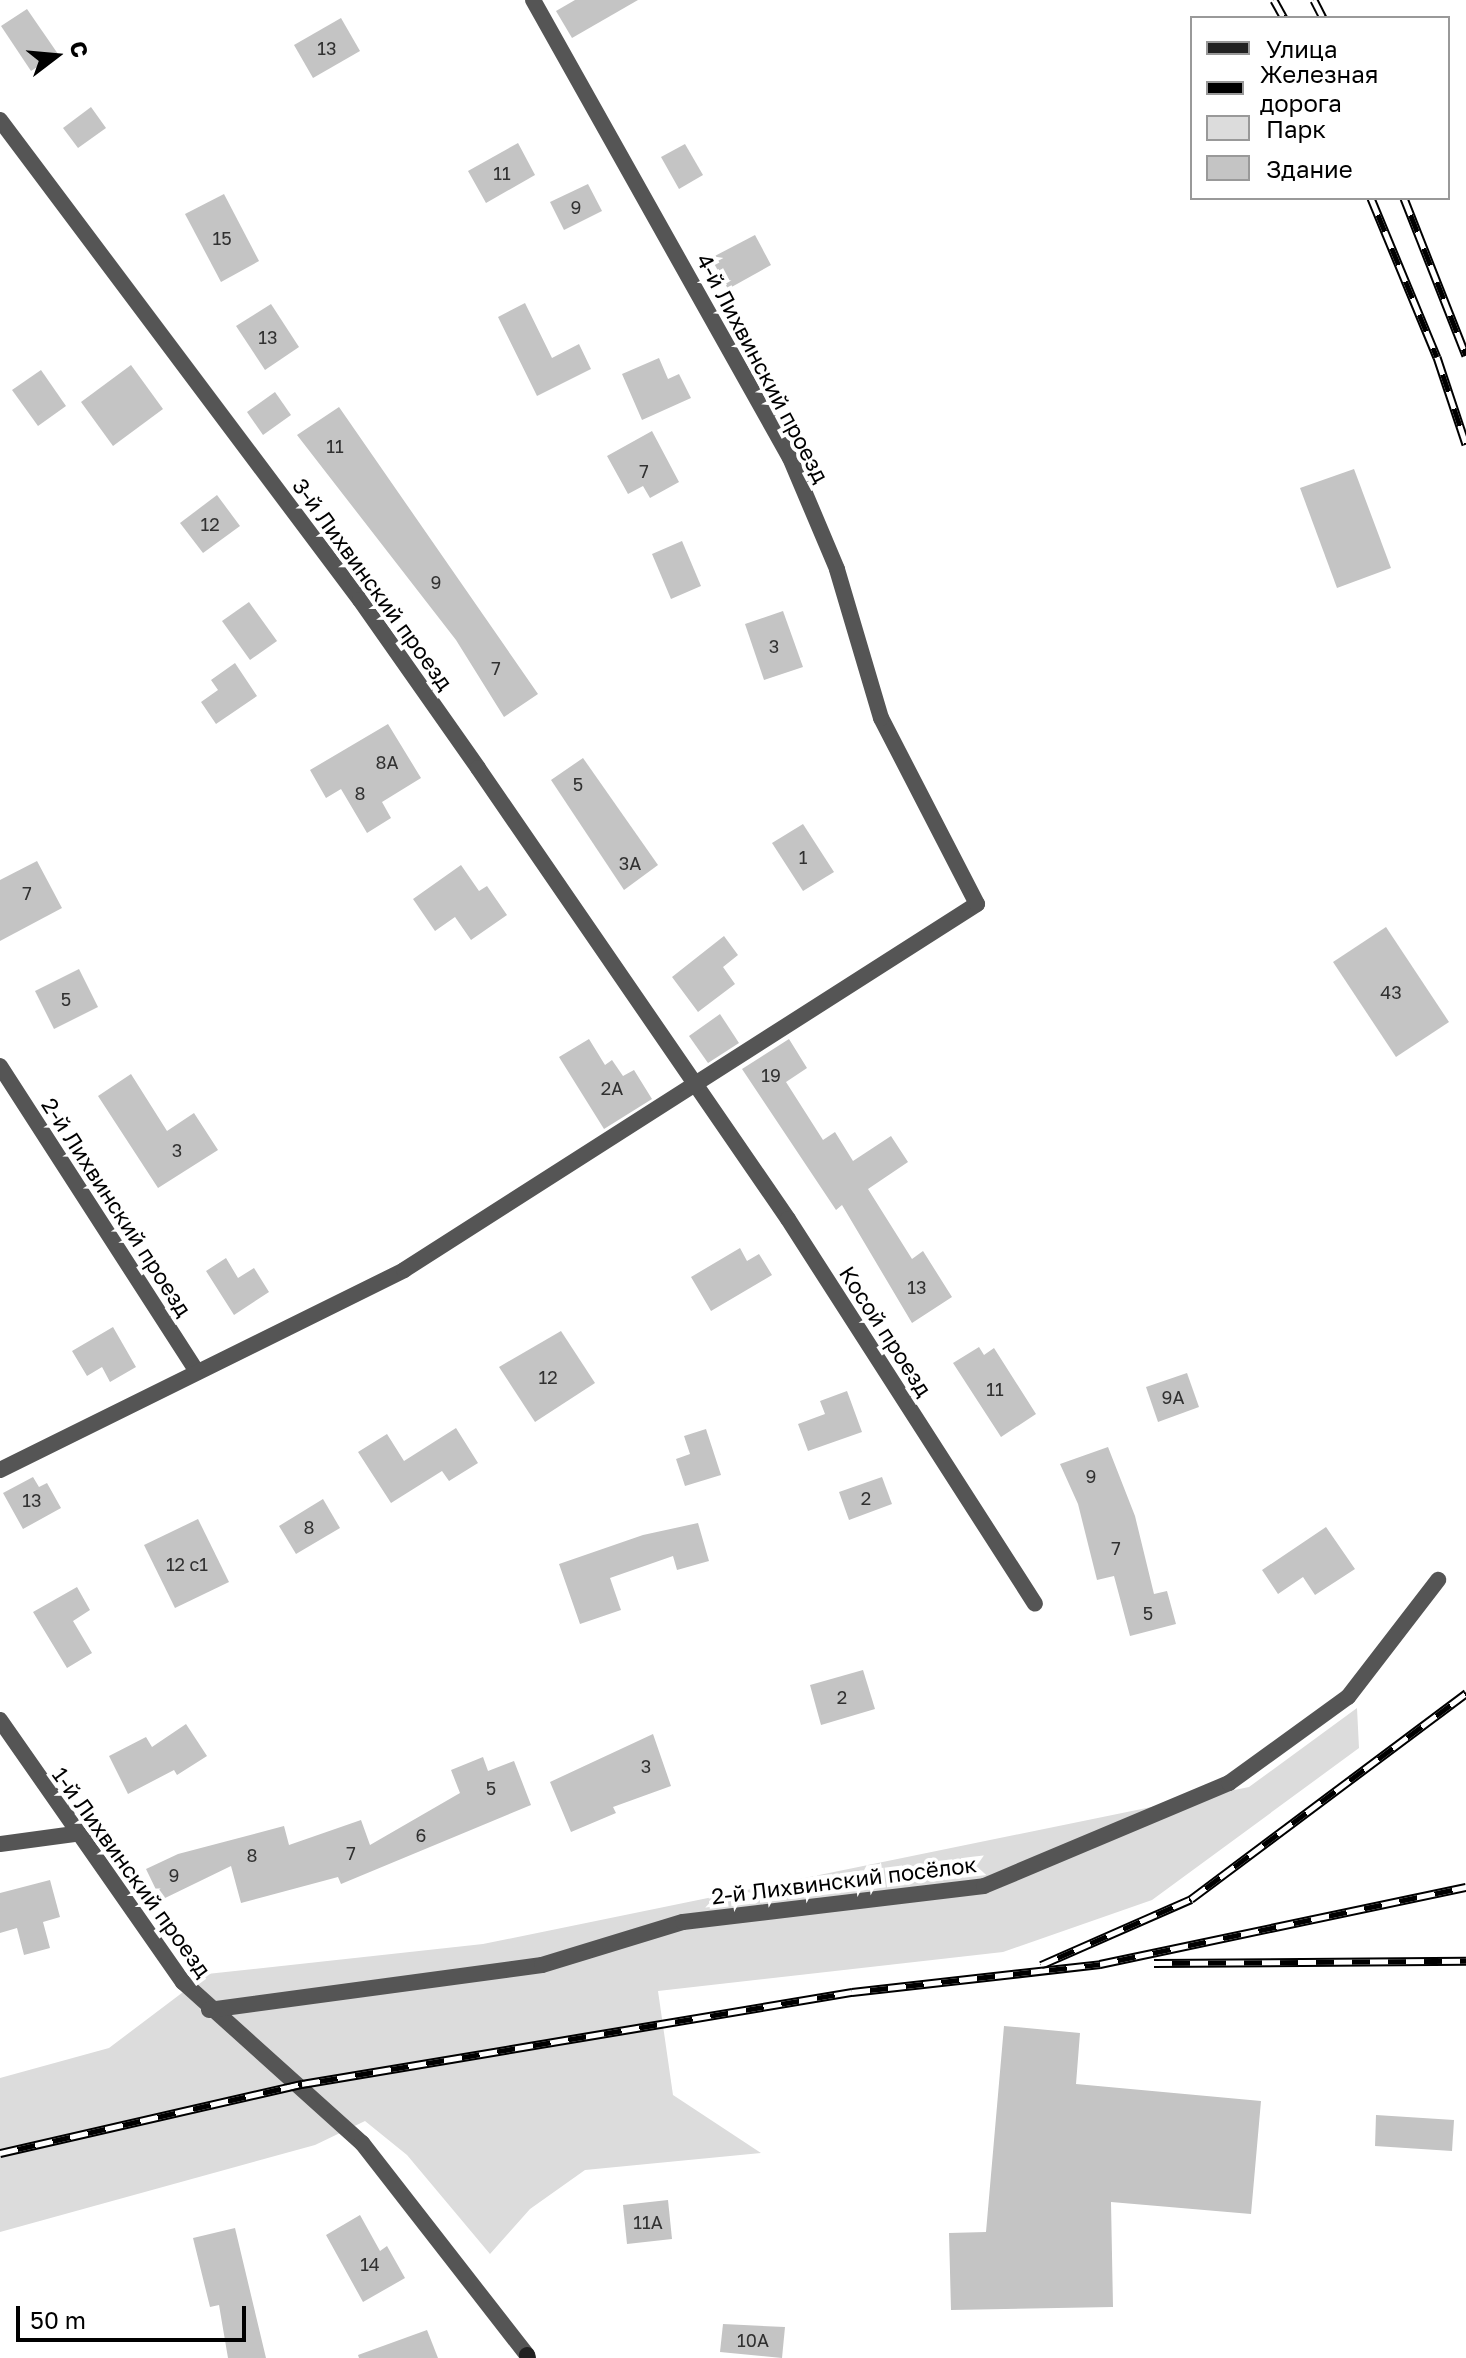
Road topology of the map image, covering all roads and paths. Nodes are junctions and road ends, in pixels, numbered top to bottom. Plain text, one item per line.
1 (533, 0) edge
2 (0, 120) edge
3 (0, 1066) edge
4 (694, 1086) junction
5 (197, 1372) junction
6 (0, 1470) edge
7 (1438, 1580) dead end
8 (1035, 1604) dead end
9 (0, 1720) edge
10 (74, 1834) junction
11 (0, 1844) edge
12 (209, 2010) junction
13 (527, 2356) edge

1 - 4 street, 4-й Лихвинский проезд
2 - 4 street, 3-й Лихвинский проезд
3 - 5 street, 2-й Лихвинский проезд
4 - 5 street
4 - 8 street, Косой проезд
5 - 6 street
7 - 12 street, 2-й Лихвинский посёлок
9 - 10 street, 1-й Лихвинский проезд
10 - 11 street
10 - 12 street, 1-й Лихвинский проезд
12 - 13 street, 1-й Лихвинский проезд

